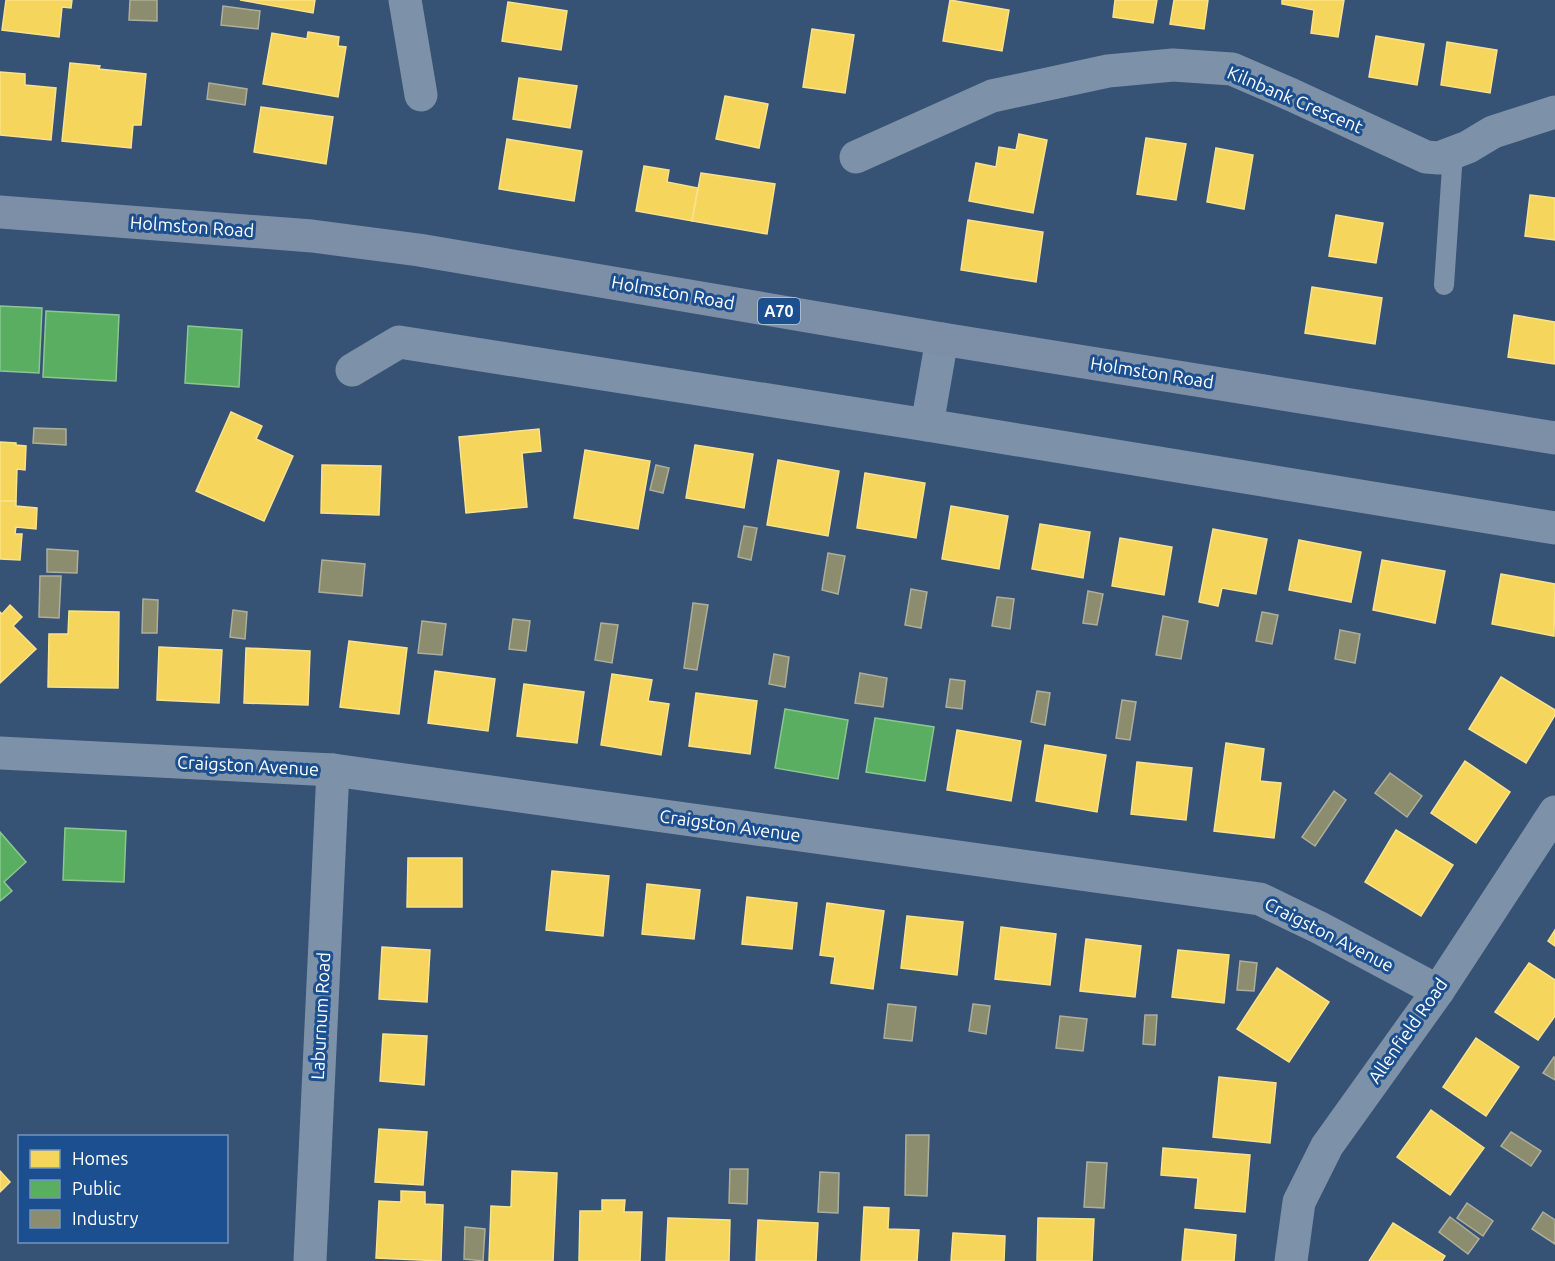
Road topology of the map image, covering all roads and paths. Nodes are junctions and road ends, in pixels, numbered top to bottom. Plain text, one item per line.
1 (405, 0) edge
2 (421, 95) dead end
3 (1555, 112) edge
4 (1453, 153) junction
5 (856, 157) dead end
6 (0, 212) edge
7 (1444, 285) dead end
8 (942, 339) junction
9 (352, 370) dead end
10 (927, 425) junction
11 (1555, 438) edge
12 (1555, 528) edge
13 (0, 753) edge
14 (333, 770) junction
15 (1555, 812) edge
16 (1438, 991) junction
17 (310, 1261) edge
18 (1291, 1261) edge

1 - 2 street
3 - 4 street, Kilnbank Crescent
4 - 5 street, Kilnbank Crescent
4 - 7 lane
6 - 8 main road, Holmston Road / A70
8 - 10 street
8 - 11 main road, Holmston Road / A70
9 - 10 street
10 - 12 street
13 - 14 street, Craigston Avenue
14 - 16 street, Craigston Avenue
14 - 17 street, Laburnum Road
15 - 16 street, Allenfield Road
16 - 18 street, Allenfield Road

